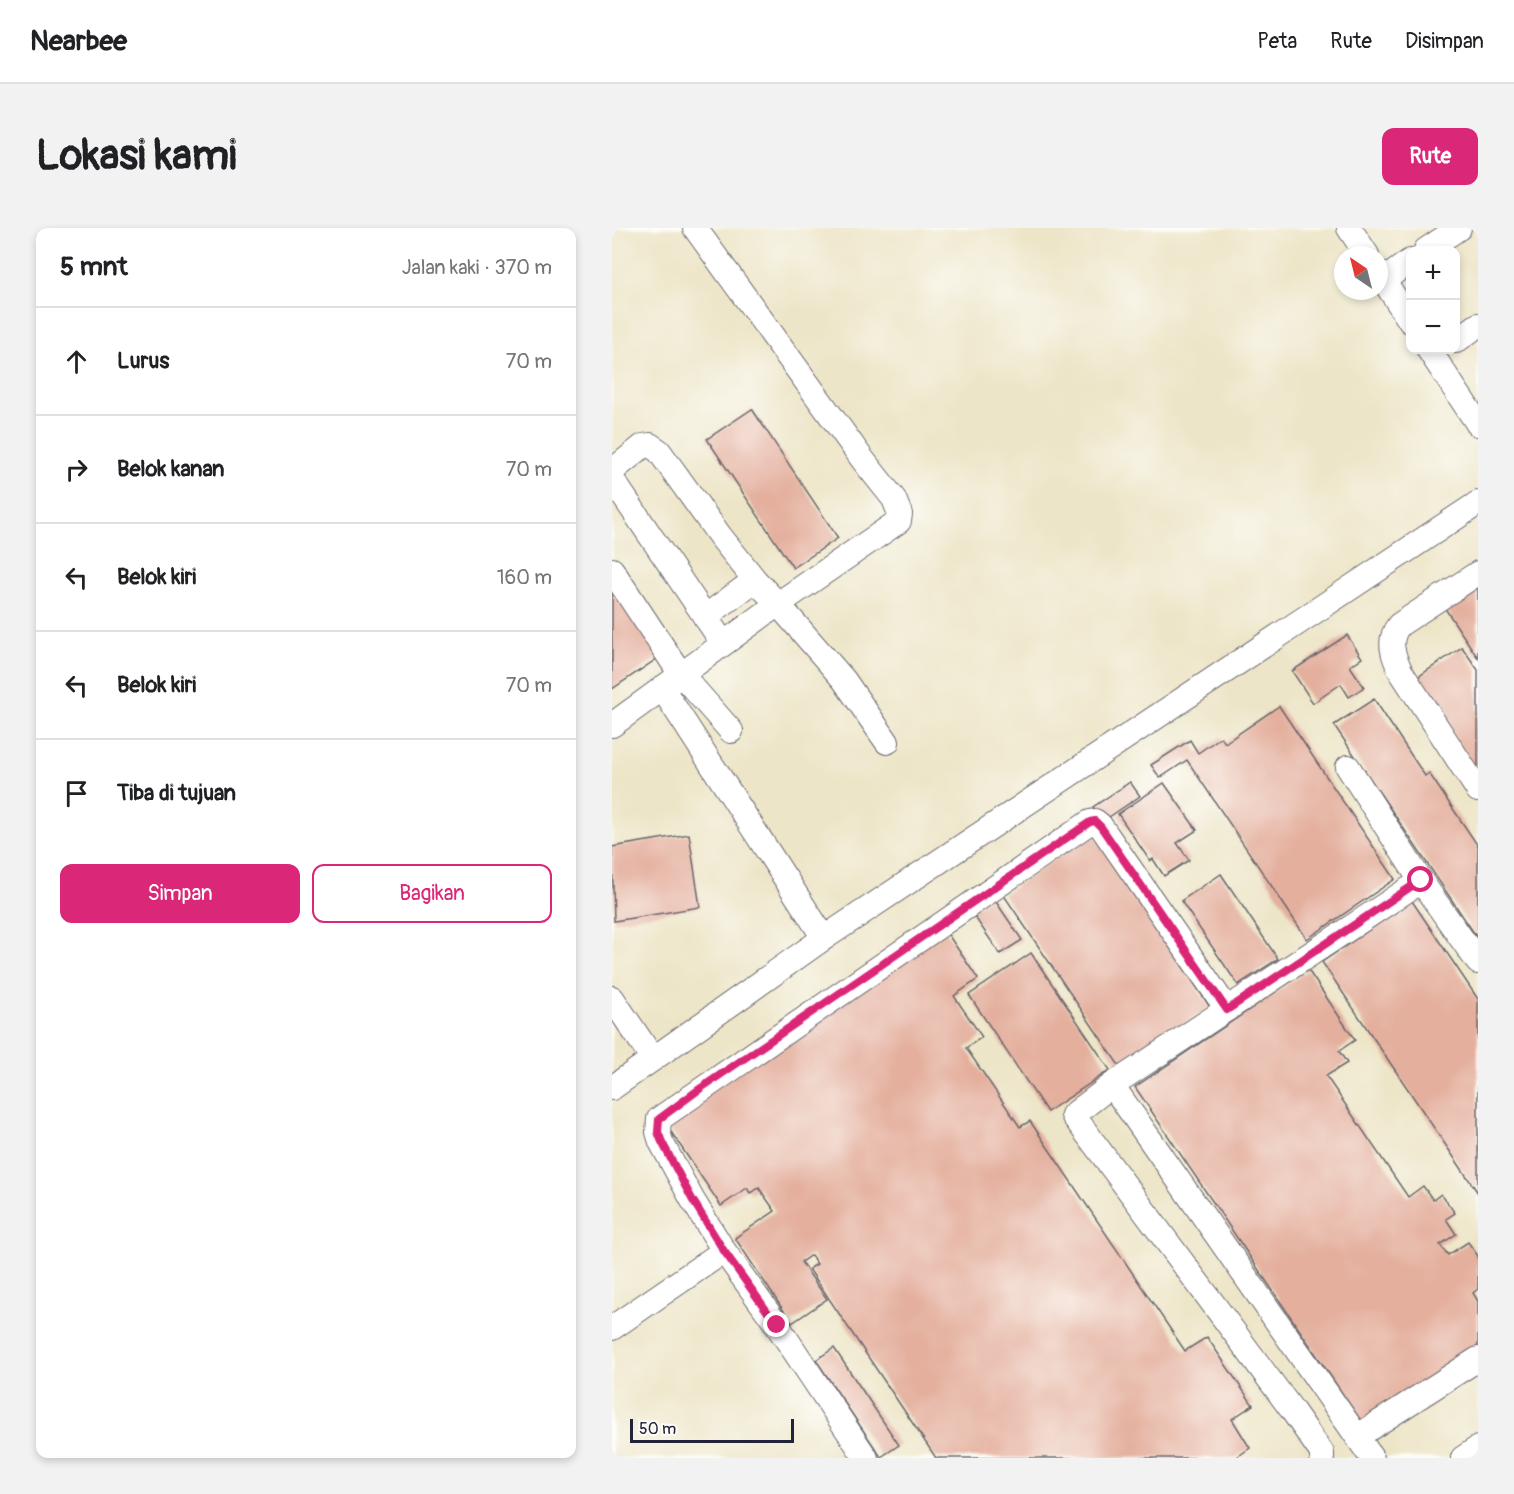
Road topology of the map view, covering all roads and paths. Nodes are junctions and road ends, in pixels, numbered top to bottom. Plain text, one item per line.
1 (695, 228) edge
2 (1349, 228) edge
3 (1459, 228) edge
4 (1361, 246) edge
5 (1432, 246) edge
6 (1406, 263) edge
7 (1388, 272) edge
8 (1388, 287) edge
9 (1406, 315) edge
10 (1478, 325) edge
11 (1460, 338) edge
12 (1436, 354) edge
13 (1478, 424) edge
14 (612, 471) edge
15 (612, 479) edge
16 (1478, 503) edge
17 (612, 570) edge
18 (1478, 573) edge
19 (755, 580) junction
20 (778, 604) junction
21 (705, 617) junction
22 (723, 643) junction
23 (671, 681) junction
24 (612, 724) edge
25 (731, 731) dead end
26 (887, 742) dead end
27 (1348, 767) dead end
28 (1478, 790) edge
29 (1421, 880) junction
30 (824, 938) junction
31 (1478, 962) edge
32 (612, 998) edge
33 (1227, 1010) junction
34 (653, 1059) junction
35 (1112, 1085) junction
36 (612, 1088) edge
37 (724, 1251) junction
38 (612, 1328) edge
39 (1478, 1359) edge
40 (1358, 1436) junction
41 (1478, 1448) edge
42 (866, 1458) edge
43 (1322, 1458) edge
44 (1372, 1458) edge
45 (1463, 1458) edge

1 - 20 street
2 - 4 street
3 - 5 street
6 - 7 street
8 - 9 street
10 - 11 street
12 - 13 street
14 - 19 street
15 - 21 street
16 - 30 street
17 - 23 street
18 - 28 street
19 - 20 street
19 - 21 street
20 - 22 street
20 - 26 street
21 - 22 street
22 - 23 street
23 - 24 street
23 - 25 street
23 - 30 street
27 - 29 street
29 - 31 street
29 - 33 street
30 - 34 street
32 - 34 street
33 - 35 street
33 - 37 street
34 - 36 street
35 - 40 street
35 - 43 street
37 - 38 street
37 - 42 street
39 - 40 street
40 - 44 street
41 - 45 street

